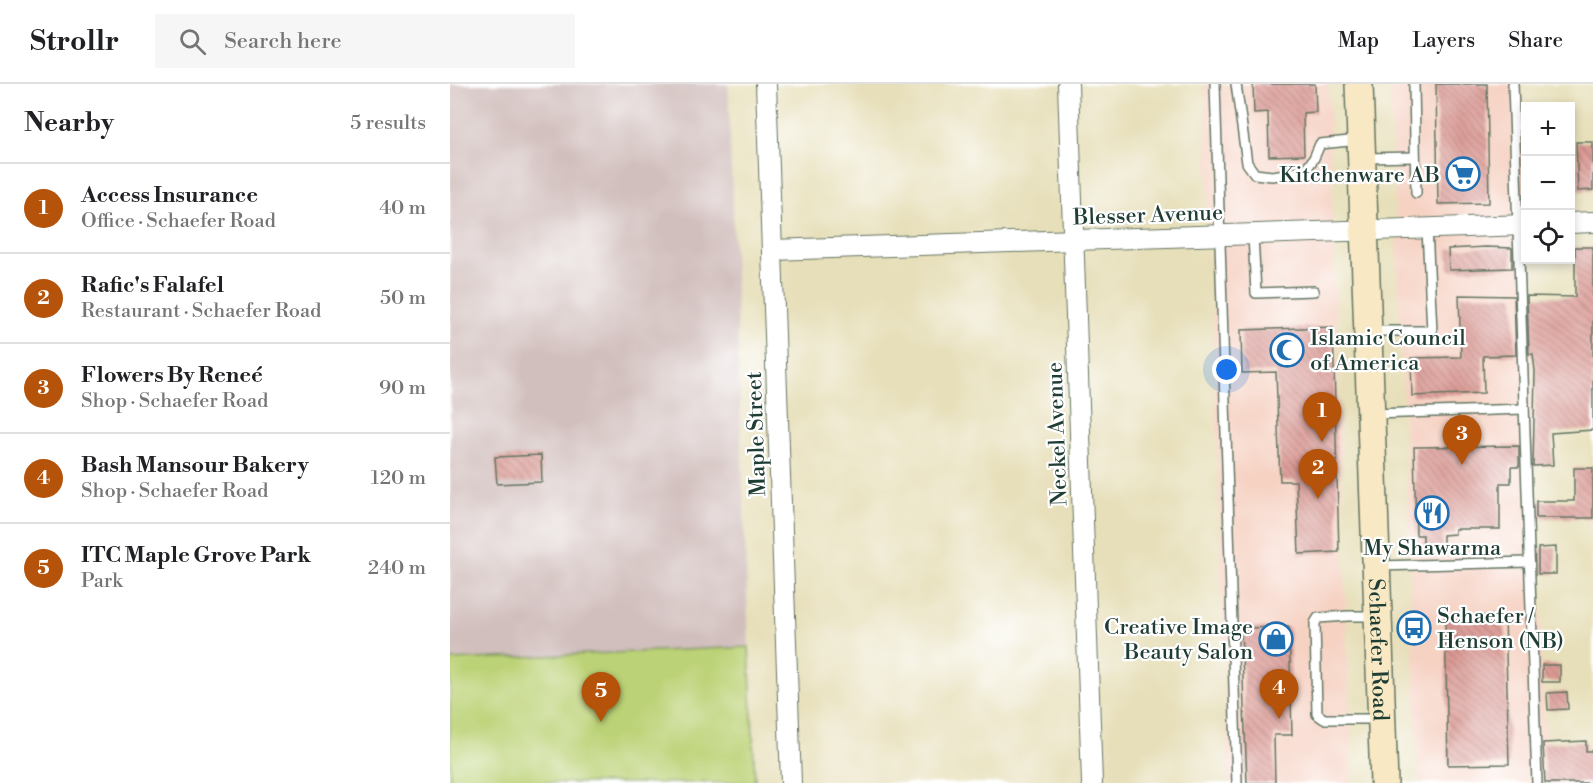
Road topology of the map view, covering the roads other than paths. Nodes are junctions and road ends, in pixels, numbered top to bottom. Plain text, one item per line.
1 (766, 84) edge
2 (1068, 84) edge
3 (1215, 84) edge
4 (1236, 84) edge
5 (1359, 84) edge
6 (1414, 84) edge
7 (1513, 84) edge
8 (1362, 149) junction
9 (1415, 156) junction
10 (1416, 193) dead end
11 (1521, 210) edge
12 (1593, 222) edge
13 (1575, 223) edge
14 (1521, 225) edge
15 (1427, 229) junction
16 (1365, 231) junction
17 (1253, 235) junction
18 (1219, 236) junction
19 (1073, 241) junction
20 (772, 250) junction
21 (1522, 264) edge
22 (1314, 291) dead end
23 (1368, 331) junction
24 (1524, 409) junction
25 (1371, 414) junction
26 (1529, 562) junction
27 (1377, 566) junction
28 (1378, 616) junction
29 (1382, 719) junction
30 (791, 783) edge
31 (1092, 783) edge
32 (1237, 783) edge
33 (1384, 783) edge
34 (1537, 783) edge

1 - 20 street, Maple Street
2 - 19 street, Neckel Avenue
3 - 18 lane
4 - 8 lane
5 - 8 main road, Schaefer Road
6 - 9 lane
7 - 11 lane
8 - 9 lane
8 - 16 main road, Schaefer Road
9 - 10 lane
12 - 13 street
14 - 15 street, Blesser Avenue
15 - 16 street, Blesser Avenue
15 - 23 lane
16 - 17 street, Blesser Avenue
16 - 23 main road, Schaefer Road
17 - 18 street, Blesser Avenue
17 - 22 lane
18 - 19 street, Blesser Avenue
18 - 32 lane
19 - 20 street, Blesser Avenue
19 - 31 street, Neckel Avenue
20 - 30 street, Maple Street
21 - 24 lane
23 - 25 main road, Schaefer Road
24 - 25 lane
24 - 26 lane
25 - 27 main road, Schaefer Road
26 - 27 lane
26 - 34 lane
27 - 28 main road, Schaefer Road
28 - 29 main road, Schaefer Road
28 - 29 lane
29 - 33 main road, Schaefer Road

